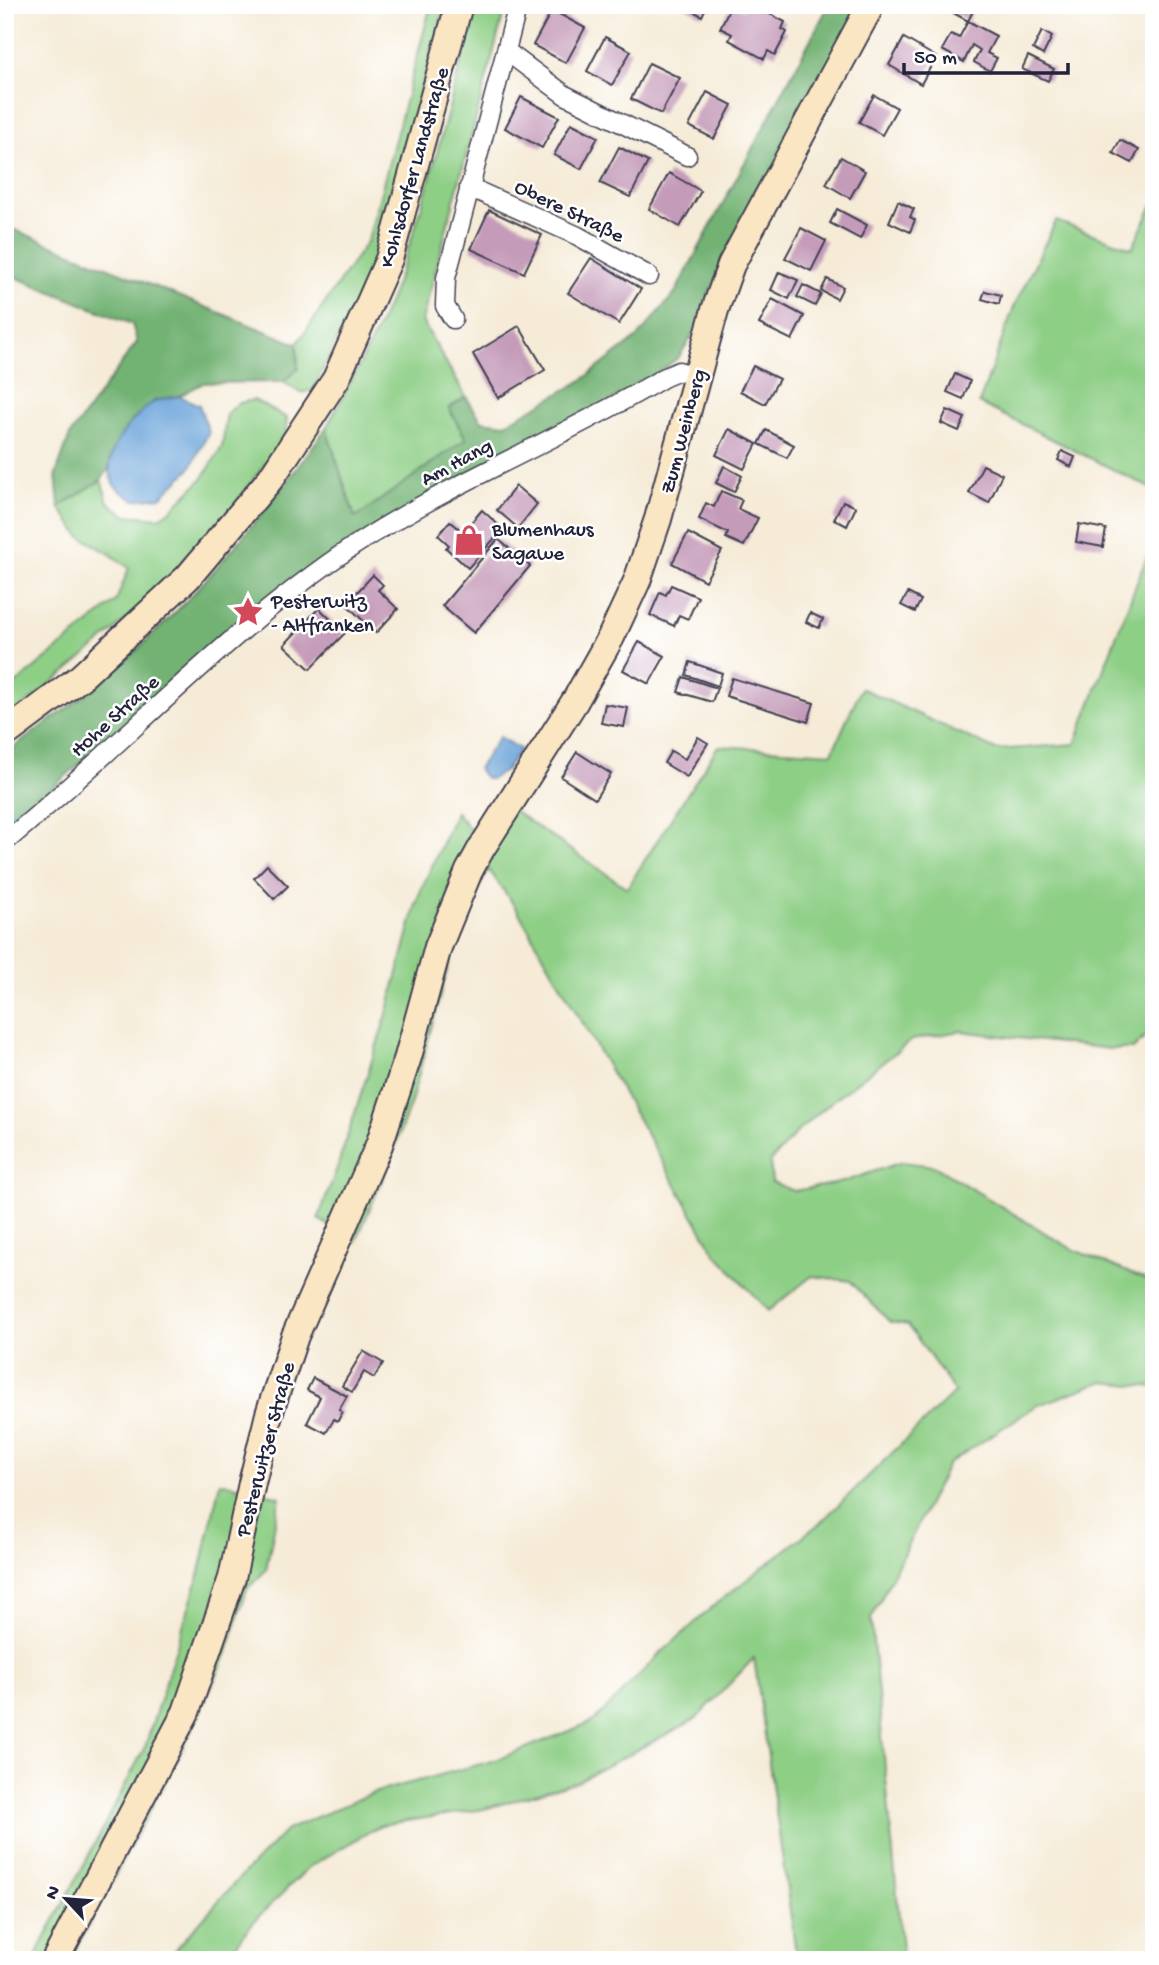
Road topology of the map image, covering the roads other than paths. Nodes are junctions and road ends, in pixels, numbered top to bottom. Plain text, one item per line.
1 (459, 5) edge
2 (518, 5) edge
3 (871, 5) edge
4 (506, 51) junction
5 (687, 156) dead end
6 (469, 187) junction
7 (649, 276) dead end
8 (453, 319) dead end
9 (696, 377) junction
10 (252, 623) joint
11 (5, 734) edge
12 (5, 842) edge
13 (481, 849) joint
14 (55, 1960) edge

1 - 11 street, Kohlsdorfer Landstraße
2 - 4 street
3 - 9 street, Zum Weinberg
4 - 5 street
4 - 6 street
6 - 7 street, Obere Straße
6 - 8 street
9 - 10 street, Am Hang
9 - 13 street, Zum Weinberg
10 - 12 street, Hohe Straße
13 - 14 street, Pesterwitzer Straße

